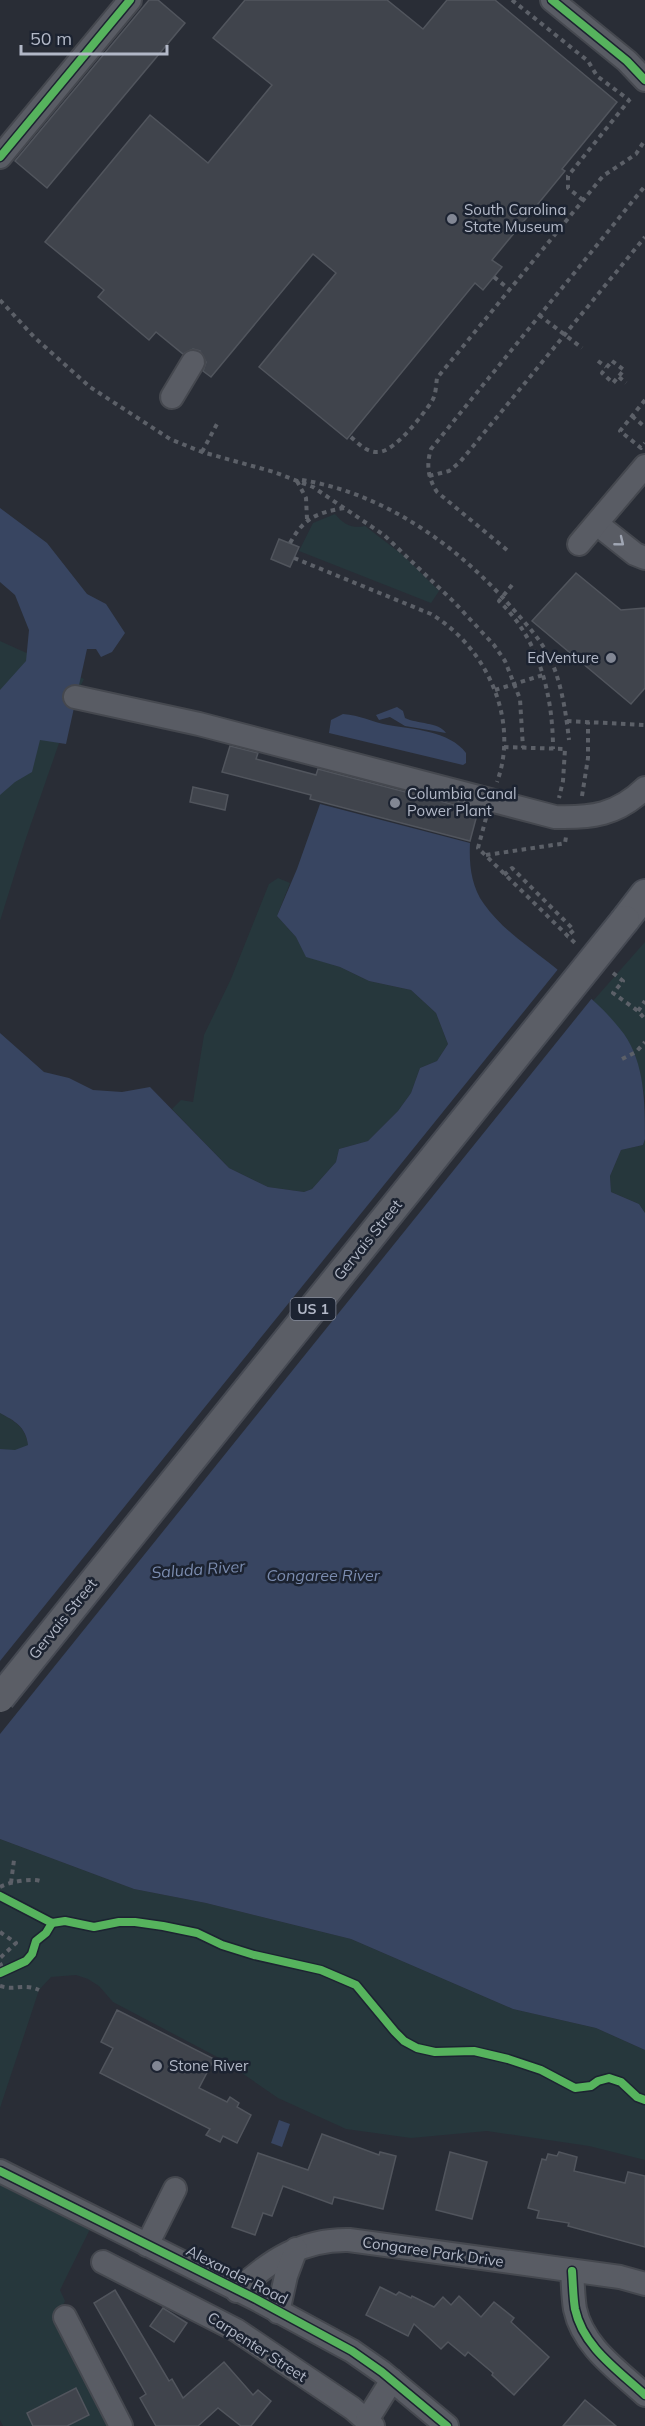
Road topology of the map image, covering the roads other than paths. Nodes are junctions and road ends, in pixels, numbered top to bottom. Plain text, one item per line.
1 (130, 0) edge
2 (552, 0) edge
3 (636, 92) edge
4 (0, 157) edge
5 (193, 362) dead end
6 (172, 398) dead end
7 (643, 457) edge
8 (597, 524) junction
9 (579, 544) dead end
10 (645, 558) edge
11 (75, 697) dead end
12 (645, 788) edge
13 (645, 894) edge
14 (0, 1698) edge
15 (0, 2172) edge
16 (176, 2189) dead end
17 (147, 2246) junction
18 (296, 2249) junction
19 (103, 2262) dead end
20 (572, 2271) junction
21 (645, 2284) edge
22 (237, 2291) junction
23 (278, 2312) junction
24 (65, 2317) dead end
25 (393, 2380) junction
26 (645, 2394) edge
27 (370, 2423) edge
28 (121, 2426) edge
29 (447, 2426) edge

1 - 4 street
2 - 3 street
5 - 6 street
7 - 8 street
8 - 9 street
8 -> 10 street
11 - 12 street
13 - 14 main road, Gervais Street / US 1, bridge
15 - 17 street, Alexander Road
16 - 17 street
17 - 22 street, Alexander Road
18 - 20 street, Congaree Park Drive
18 - 22 street, Congaree Park Drive
18 - 23 street
19 - 27 street, Carpenter Street
20 - 21 street, Congaree Park Drive
20 - 26 street
22 - 23 street, Alexander Road
23 - 25 street, Alexander Road
24 - 28 street
25 - 27 street
25 - 29 street, Alexander Road

